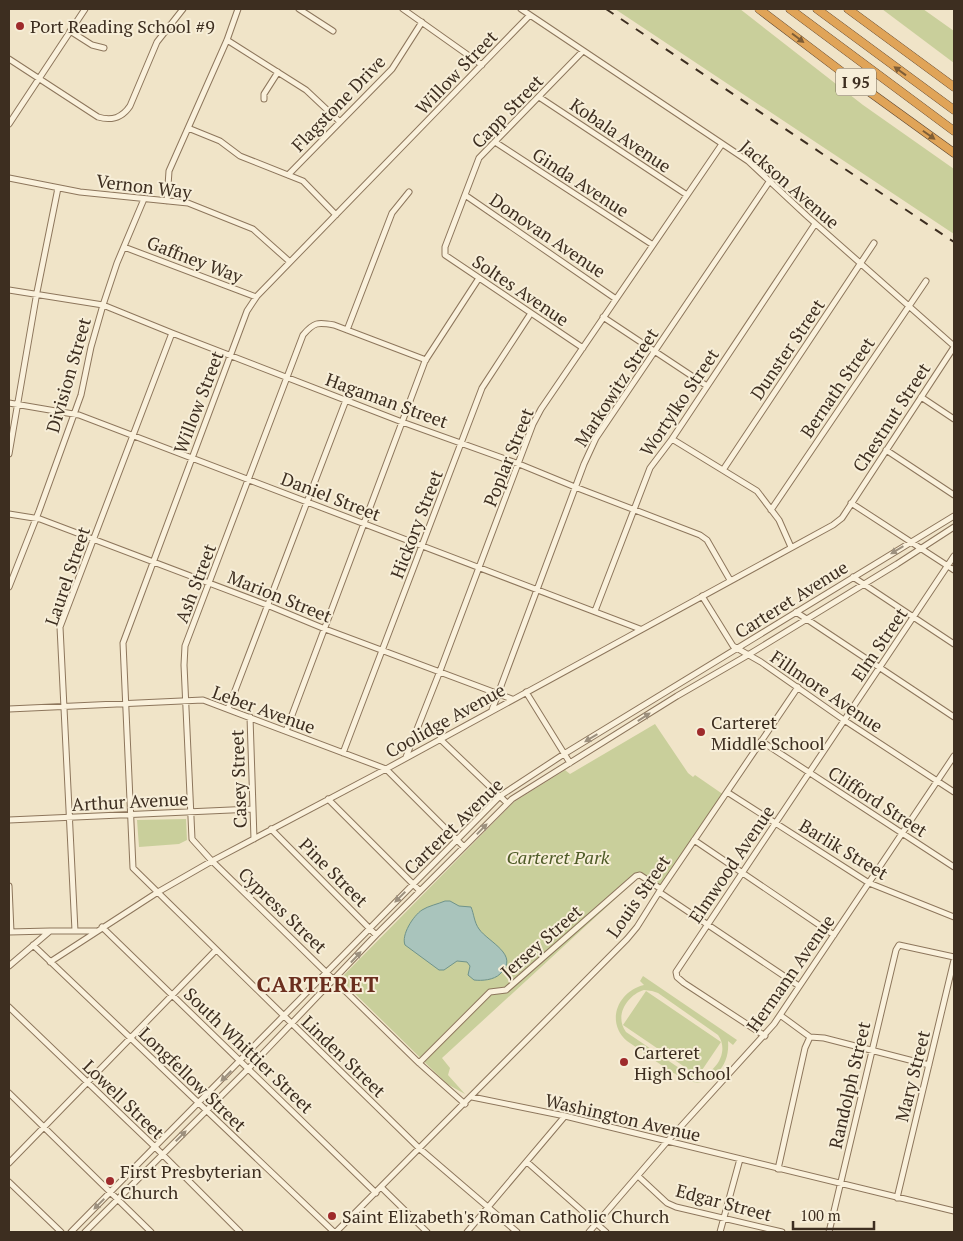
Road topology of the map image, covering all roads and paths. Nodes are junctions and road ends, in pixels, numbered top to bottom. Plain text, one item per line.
1 (84, 9) edge
2 (183, 9) edge
3 (238, 9) edge
4 (298, 9) edge
5 (403, 9) edge
6 (521, 9) edge
7 (759, 9) edge
8 (790, 9) edge
9 (817, 9) edge
10 (848, 9) edge
11 (530, 15) junction
12 (422, 22) junction
13 (70, 31) junction
14 (333, 31) dead end
15 (227, 40) junction
16 (104, 48) dead end
17 (583, 51) junction
18 (9, 60) edge
19 (482, 65) junction
20 (278, 72) junction
21 (38, 79) junction
22 (954, 87) edge
23 (540, 98) junction
24 (264, 99) dead end
25 (954, 110) edge
26 (340, 122) junction
27 (9, 124) edge
28 (188, 128) junction
29 (954, 130) edge
30 (495, 142) junction
31 (722, 144) junction
32 (954, 154) edge
33 (288, 175) junction
34 (9, 178) edge
35 (769, 182) junction
36 (58, 188) junction
37 (409, 192) dead end
38 (465, 195) junction
39 (687, 195) junction
40 (144, 199) junction
41 (167, 201) junction
42 (336, 215) junction
43 (815, 224) junction
44 (874, 244) dead end
45 (653, 245) junction
46 (124, 247) junction
47 (445, 255) joint
48 (290, 262) junction
49 (860, 264) junction
50 (479, 278) junction
51 (926, 281) dead end
52 (9, 290) edge
53 (37, 295) junction
54 (256, 297) junction
55 (616, 298) junction
56 (103, 305) junction
57 (908, 306) junction
58 (531, 313) junction
59 (603, 317) junction
60 (347, 330) junction
61 (172, 333) junction
62 (954, 347) edge
63 (582, 348) junction
64 (654, 351) junction
65 (230, 355) junction
66 (426, 360) junction
67 (288, 378) junction
68 (707, 386) junction
69 (921, 397) junction
70 (346, 400) junction
71 (9, 403) edge
72 (17, 405) junction
73 (74, 414) junction
74 (954, 419) edge
75 (402, 422) junction
76 (134, 436) junction
77 (672, 439) junction
78 (462, 442) junction
79 (886, 450) junction
80 (9, 454) edge
81 (191, 458) junction
82 (519, 464) junction
83 (723, 470) junction
84 (249, 480) junction
85 (575, 487) junction
86 (954, 495) edge
87 (307, 502) junction
88 (851, 503) junction
89 (634, 510) junction
90 (771, 510) junction
91 (9, 514) edge
92 (954, 516) edge
93 (35, 519) junction
94 (364, 523) junction
95 (954, 527) edge
96 (94, 540) junction
97 (912, 541) junction
98 (422, 546) junction
99 (791, 547) junction
100 (921, 548) junction
101 (954, 556) edge
102 (152, 562) junction
103 (948, 566) junction
104 (480, 567) junction
105 (954, 570) edge
106 (853, 577) junction
107 (730, 580) junction
108 (210, 583) junction
109 (863, 584) junction
110 (9, 588) edge
111 (537, 590) junction
112 (702, 596) junction
113 (267, 605) junction
114 (594, 611) junction
115 (796, 612) junction
116 (914, 618) junction
117 (806, 619) junction
118 (324, 629) junction
119 (640, 629) junction
120 (954, 644) edge
121 (737, 648) junction
122 (383, 650) junction
123 (748, 655) junction
124 (880, 668) junction
125 (440, 671) junction
126 (693, 675) junction
127 (699, 683) junction
128 (798, 687) junction
129 (526, 692) junction
130 (498, 693) junction
131 (512, 699) junction
132 (186, 702) junction
133 (125, 704) junction
134 (64, 707) junction
135 (9, 709) edge
136 (228, 709) junction
137 (492, 710) junction
138 (250, 717) junction
139 (954, 717) edge
140 (844, 720) junction
141 (616, 722) junction
142 (286, 731) junction
143 (622, 731) junction
144 (440, 739) junction
145 (761, 741) junction
146 (343, 753) junction
147 (564, 754) junction
148 (954, 756) edge
149 (406, 758) junction
150 (570, 763) junction
151 (386, 769) junction
152 (810, 772) junction
153 (937, 781) junction
154 (726, 792) junction
155 (954, 792) edge
156 (500, 796) junction
157 (328, 799) junction
158 (507, 803) junction
159 (253, 809) junction
160 (191, 812) junction
161 (130, 814) junction
162 (69, 817) junction
163 (9, 820) edge
164 (775, 823) junction
165 (272, 830) junction
166 (902, 833) junction
167 (254, 839) junction
168 (457, 839) junction
169 (694, 840) junction
170 (464, 847) junction
171 (212, 861) junction
172 (954, 867) edge
173 (742, 872) junction
174 (869, 883) junction
175 (413, 884) junction
176 (9, 886) edge
177 (420, 891) junction
178 (660, 891) junction
179 (158, 892) junction
180 (954, 917) edge
181 (707, 924) junction
182 (102, 927) junction
183 (370, 928) junction
184 (50, 931) junction
185 (75, 931) junction
186 (97, 931) junction
187 (10, 932) edge
188 (376, 934) junction
189 (834, 935) junction
190 (33, 946) junction
191 (216, 950) junction
192 (954, 958) edge
193 (50, 962) junction
194 (9, 966) edge
195 (328, 972) junction
196 (334, 979) junction
197 (799, 986) junction
198 (172, 995) junction
199 (9, 1007) edge
200 (780, 1015) junction
201 (284, 1016) junction
202 (291, 1023) junction
203 (765, 1036) junction
204 (810, 1037) junction
205 (130, 1038) junction
206 (872, 1050) junction
207 (241, 1060) junction
208 (419, 1063) junction
209 (929, 1065) junction
210 (249, 1068) junction
211 (87, 1083) junction
212 (9, 1093) edge
213 (472, 1097) junction
214 (198, 1103) junction
215 (465, 1104) junction
216 (206, 1110) junction
217 (565, 1116) junction
218 (44, 1127) junction
219 (668, 1141) junction
220 (155, 1147) junction
221 (420, 1149) junction
222 (163, 1155) junction
223 (740, 1159) junction
224 (527, 1162) junction
225 (9, 1163) edge
226 (778, 1169) junction
227 (638, 1176) junction
228 (9, 1182) edge
229 (840, 1184) junction
230 (381, 1187) junction
231 (110, 1192) junction
232 (376, 1193) junction
233 (897, 1198) junction
234 (118, 1200) junction
235 (488, 1207) junction
236 (954, 1211) edge
237 (723, 1218) junction
238 (596, 1224) junction
239 (61, 1232) edge
240 (71, 1232) edge
241 (85, 1232) edge
242 (151, 1232) edge
243 (240, 1232) edge
244 (335, 1232) edge
245 (427, 1232) edge
246 (467, 1232) edge
247 (517, 1232) edge
248 (589, 1232) edge
249 (606, 1232) edge
250 (720, 1232) edge
251 (782, 1232) edge
252 (829, 1232) edge

1 - 13 street
2 - 21 street
3 - 15 street
4 - 14 street
5 - 12 street
6 - 11 street, Jackson Avenue
7 -> 32 highway, I 95
8 - 29 highway, I 95
25 -> 9 highway, I 95
10 - 22 highway
11 - 17 street, Jackson Avenue
11 - 19 street, Willow Street
12 - 19 street
12 - 26 street, Flagstone Drive
13 - 16 street
13 - 21 street
15 - 20 street
15 - 28 street
17 - 23 street, Capp Street
17 - 31 street, Jackson Avenue
18 - 21 street
19 - 42 street, Willow Street
20 - 24 street
20 - 26 street
21 - 27 street
23 - 30 street, Capp Street
23 - 39 street, Kobala Avenue
26 - 33 street, Flagstone Drive
28 - 33 street
28 - 41 street
30 - 38 street, Capp Street
30 - 45 street, Ginda Avenue
31 - 35 street, Jackson Avenue
31 - 39 street, Poplar Street
33 - 42 street
34 - 36 street, Vernon Way
35 - 43 street, Jackson Avenue
35 - 64 street, Markowitz Street
36 - 40 street, Vernon Way
36 - 53 street
37 - 60 street
38 - 47 street, Capp Street
38 - 55 street, Donovan Avenue
39 - 45 street, Poplar Street
40 - 41 street, Vernon Way
40 - 46 street, Division Street
41 - 48 street, Vernon Way
42 - 48 street, Willow Street
43 - 49 street, Jackson Avenue
43 - 68 street, Wortylko Street
44 - 49 street, Dunster Street
45 - 55 street, Poplar Street
46 - 54 street, Gaffney Way
46 - 56 street, Division Street
47 - 50 street, Soltes Avenue
48 - 54 street, Willow Street
49 - 57 street, Jackson Avenue
49 - 83 street, Dunster Street
50 - 58 street, Soltes Avenue
50 - 66 street
51 - 57 street, Bernath Street
52 - 53 street, Hagaman Street
53 - 56 street, Hagaman Street
53 - 72 street
54 - 65 street, Willow Street
55 - 59 street, Poplar Street
56 - 61 street, Hagaman Street
56 - 73 street, Division Street
57 - 62 street, Jackson Avenue
57 - 90 street, Bernath Street
58 - 63 street, Soltes Avenue
58 - 78 street, Hickory Street
59 - 63 street, Poplar Street
59 - 64 street
60 - 66 street
60 - 67 street, Ash Street
61 - 65 street, Hagaman Street
61 - 76 street, Laurel Street
62 - 69 street, Chestnut Street
63 - 82 street, Poplar Street
64 - 68 street
64 - 85 street, Markowitz Street
65 - 67 street, Hagaman Street
65 - 81 street, Willow Street
66 - 75 street
67 - 70 street, Hagaman Street
67 - 84 street, Ash Street
68 - 77 street, Wortylko Street
69 - 74 street
69 - 79 street, Chestnut Street
70 - 75 street, Hagaman Street
70 - 87 street
71 - 72 street, Daniel Street
72 - 73 street, Daniel Street
72 - 80 street
73 - 76 street, Daniel Street
73 - 93 street, Division Street
75 - 78 street, Hagaman Street
75 - 94 street
76 - 81 street, Daniel Street
76 - 96 street, Laurel Street
77 - 83 street
77 - 89 street, Wortylko Street
78 - 82 street, Hagaman Street
78 - 98 street, Hickory Street
79 - 86 street
79 - 88 street, Chestnut Street
81 - 84 street, Daniel Street
81 - 102 street, Willow Street
82 - 85 street, Hagaman Street
82 - 104 street, Poplar Street
83 - 90 street
84 - 87 street, Daniel Street
84 - 108 street, Ash Street
85 - 89 street, Hagaman Street
85 - 111 street, Markowitz Street
87 - 94 street, Daniel Street
87 - 113 street
88 - 97 street
88 - 99 street, Coolidge Avenue
89 - 107 street, Hagaman Street
89 - 114 street, Wortylko Street
90 - 99 street
91 - 93 street, Marion Street
92 - 97 street, Carteret Avenue
93 - 96 street, Marion Street
93 - 110 street, Division Street
94 - 98 street, Daniel Street
94 - 118 street
95 - 100 street, Carteret Avenue
96 - 102 street, Marion Street
96 - 134 street, Laurel Street
97 - 100 street
97 -> 106 street, Carteret Avenue
98 - 104 street, Daniel Street
98 - 122 street, Hickory Street
99 - 107 street, Coolidge Avenue
100 - 103 street
100 - 109 street, Carteret Avenue
101 - 103 street, Elm Street
102 - 108 street, Marion Street
102 - 133 street, Willow Street
103 - 105 street
103 - 116 street, Elm Street
104 - 111 street, Daniel Street
104 - 125 street, Poplar Street
106 - 109 street
106 - 115 street, Carteret Avenue
107 - 112 street, Coolidge Avenue
108 - 113 street, Marion Street
108 - 132 street, Ash Street
109 - 116 street
109 - 117 street, Carteret Avenue
111 - 114 street, Daniel Street
111 - 130 street, Markowitz Street
112 - 119 street, Coolidge Avenue
112 - 121 street, Fillmore Avenue
113 - 118 street, Marion Street
113 - 136 street
114 - 119 street, Daniel Street
115 - 117 street
115 - 121 street, Carteret Avenue
116 - 120 street
116 - 124 street, Elm Street
117 - 123 street, Carteret Avenue
117 - 124 street
118 - 122 street, Marion Street
118 - 142 street
119 - 129 street, Coolidge Avenue
121 - 123 street, Fillmore Avenue
121 - 126 street, Carteret Avenue
122 - 125 street, Marion Street
122 - 146 street, Hickory Street
123 - 127 street, Carteret Avenue
123 - 128 street, Fillmore Avenue
124 - 139 street
124 - 140 street, Elm Street
125 - 130 street, Marion Street
125 - 149 street, Poplar Street
126 - 127 street
126 - 141 street, Carteret Avenue
143 -> 127 street, Carteret Avenue
128 - 140 street, Fillmore Avenue
128 - 145 street, Louis Street
129 - 131 street, Coolidge Avenue
129 - 147 street
130 - 131 street, Marion Street
130 - 137 street, Markowitz Street
131 - 137 street, Coolidge Avenue
132 - 133 street, Leber Avenue
132 - 136 street, Leber Avenue
132 - 160 street, Ash Street
133 - 134 street, Leber Avenue
133 - 161 street, Willow Street
134 - 135 street, Leber Avenue
134 - 162 street, Laurel Street
136 - 138 street, Leber Avenue
137 - 144 street, Coolidge Avenue
138 - 142 street, Leber Avenue
138 - 159 street, Casey Street
140 - 152 street, Elm Street
140 - 153 street, Fillmore Avenue
141 - 143 street
141 -> 147 street, Carteret Avenue
142 - 146 street, Leber Avenue
143 - 150 street, Carteret Avenue
144 - 149 street, Coolidge Avenue
144 - 156 street
145 - 152 street, Clifford Street
145 - 154 street, Louis Street
146 - 151 street, Leber Avenue
147 - 150 street
147 - 156 street, Carteret Avenue
148 - 153 street, Hermann Avenue
149 - 151 street, Coolidge Avenue
150 - 158 street, Carteret Avenue
151 - 157 street, Coolidge Avenue
151 - 168 street
152 - 164 street, Elmwood Avenue
152 - 166 street, Clifford Street
153 - 155 street, Fillmore Avenue
153 - 166 street, Hermann Avenue
154 - 164 street, Barlik Street
154 - 169 street, Louis Street
156 - 158 street
156 - 168 street, Carteret Avenue
157 - 165 street, Coolidge Avenue
157 - 175 street
170 -> 158 street, Carteret Avenue
159 - 160 street, Arthur Avenue
159 - 167 street, Casey Street
160 - 161 street, Arthur Avenue
160 - 171 street, Ash Street
161 - 162 street, Arthur Avenue
161 - 179 street, Willow Street
162 - 163 street, Arthur Avenue
162 - 185 street, Laurel Street
164 - 173 street, Elmwood Avenue
164 - 174 street, Barlik Street
165 - 167 street, Coolidge Avenue
165 - 183 street, Pine Street
166 - 172 street, Clifford Street
166 - 174 street, Hermann Avenue
167 - 171 street, Coolidge Avenue
168 - 170 street
168 - 175 street, Carteret Avenue
169 - 173 street
169 - 178 street, Louis Street
170 - 177 street, Carteret Avenue
171 - 179 street, Coolidge Avenue
171 - 195 street, Cypress Street
173 - 181 street, Elmwood Avenue
173 - 189 street
174 - 180 street, Barlik Street
174 - 189 street, Hermann Avenue
175 - 177 street
175 -> 183 street, Carteret Avenue
176 - 187 street
177 - 188 street, Carteret Avenue
178 - 181 street, Jersey Street
178 - 208 street, Jersey Street
178 - 213 street, Louis Street
179 - 182 street, Coolidge Avenue
179 - 191 street, Linden Street
181 - 197 street, Jersey Street
181 - 203 street, Elmwood Avenue
182 - 186 street, Coolidge Avenue
182 - 198 street, South Whittier Street
183 - 188 street, Pine Street
183 - 195 street, Carteret Avenue
184 - 185 street
184 - 187 street
184 - 190 street
185 - 186 street
186 - 193 street, Coolidge Avenue
196 -> 188 street, Carteret Avenue
189 - 197 street, Hermann Avenue
190 - 193 street, Longfellow Street
190 - 194 street
191 - 198 street
191 - 201 street, Linden Street
192 - 206 street, Randolph Street
192 - 209 street, Mary Street
193 - 205 street, Longfellow Street
195 - 196 street, Cypress Street
195 - 201 street, Carteret Avenue
196 - 202 street, Carteret Avenue
196 - 208 street, Cypress Street
197 - 200 street, Hermann Avenue
198 - 205 street
198 - 207 street, South Whittier Street
199 - 211 street, Lowell Street
200 - 203 street, Hermann Avenue
200 - 204 street
201 - 202 street, Linden Street
201 - 207 street, Carteret Avenue
202 - 210 street, Carteret Avenue
202 - 221 street, Linden Street
203 - 219 street, Hermann Avenue
204 - 206 street
204 - 226 street
205 - 211 street
205 - 214 street, Longfellow Street
206 - 209 street
206 - 229 street, Randolph Street
207 - 210 street, South Whittier Street
207 -> 214 street, Carteret Avenue
208 - 215 street, Cypress Street
209 - 233 street, Mary Street
210 - 216 street, Carteret Avenue
210 - 232 street, South Whittier Street
211 - 218 street
211 - 220 street, Lowell Street
212 - 218 street
213 - 215 street
213 - 217 street, Washington Avenue
214 - 216 street, Longfellow Street
214 - 220 street, Carteret Avenue
215 - 221 street
222 -> 216 street, Carteret Avenue
216 - 244 street, Longfellow Street
217 - 219 street, Washington Avenue
217 - 224 street
218 - 225 street
218 - 231 street
219 - 223 street, Washington Avenue
219 - 227 street, Hermann Avenue
220 - 222 street, Lowell Street
220 - 231 street, Carteret Avenue
221 - 230 street
221 - 235 street, Linden Street
222 - 234 street, Carteret Avenue
222 - 243 street, Lowell Street
223 - 226 street, Washington Avenue
223 - 237 street
224 - 235 street
224 - 238 street
226 - 229 street, Washington Avenue
227 - 237 street, Edgar Street
227 - 238 street, Hermann Avenue
228 - 239 street
229 - 233 street, Washington Avenue
229 - 252 street, Randolph Street
230 - 232 street
230 - 245 street
231 - 234 street
231 -> 240 street, Carteret Avenue
232 - 244 street
233 - 236 street, Washington Avenue
234 - 241 street, Carteret Avenue
234 - 242 street
235 - 246 street
235 - 247 street, Linden Street
237 - 250 street
237 - 251 street, Edgar Street
238 - 248 street, Hermann Avenue
238 - 249 street

